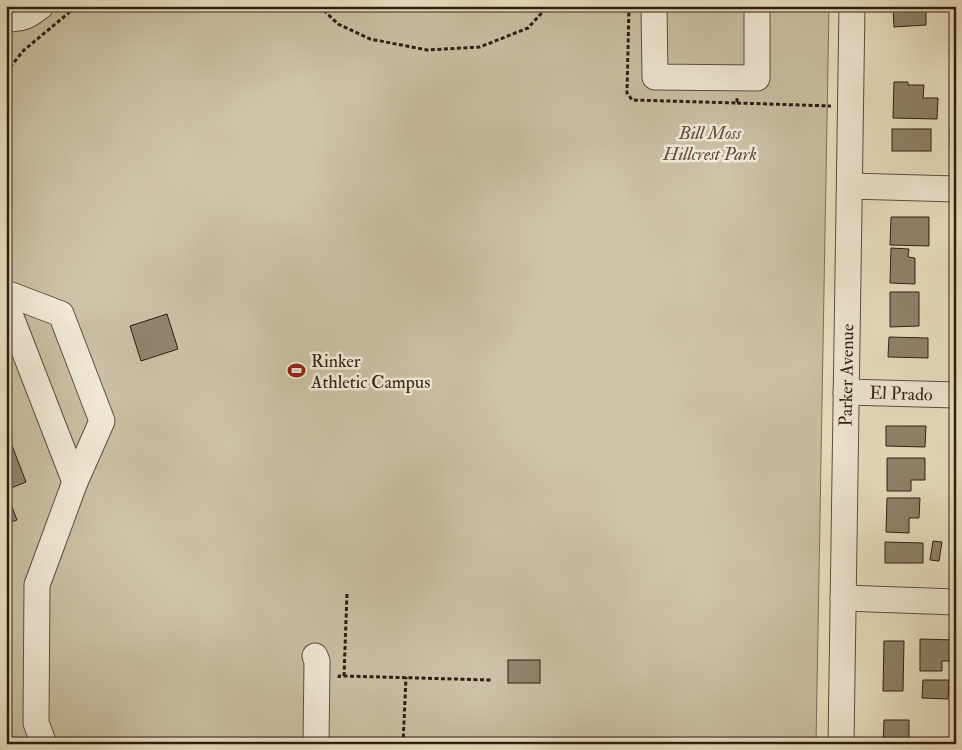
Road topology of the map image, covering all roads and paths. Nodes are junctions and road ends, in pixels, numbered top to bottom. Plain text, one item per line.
1 (41, 6) edge
2 (77, 6) edge
3 (319, 6) edge
4 (548, 6) edge
5 (654, 6) edge
6 (757, 6) edge
7 (852, 6) edge
8 (9, 22) edge
9 (6, 72) edge
10 (736, 103) dead end
11 (831, 106) dead end
12 (850, 186) junction
13 (956, 188) edge
14 (6, 292) edge
15 (6, 304) edge
16 (846, 392) junction
17 (956, 395) edge
18 (75, 482) junction
19 (346, 593) dead end
20 (843, 598) junction
21 (956, 602) edge
22 (315, 656) dead end
23 (344, 676) junction
24 (406, 677) junction
25 (491, 680) dead end
26 (339, 682) dead end
27 (34, 737) edge
28 (316, 744) edge
29 (403, 744) edge
30 (841, 744) edge

1 - 8 street
2 - 9 path
3 - 4 path
5 - 6 street
7 - 12 street, Parker Avenue
10 - 11 path
12 - 13 street
12 - 16 street, Parker Avenue
14 - 18 street
15 - 18 street
16 - 17 street, El Prado
16 - 20 street, Parker Avenue
18 - 27 street
19 - 23 path
20 - 21 street
20 - 30 street, Parker Avenue
22 - 28 street
23 - 24 path
23 - 26 path
24 - 25 path
24 - 29 path

